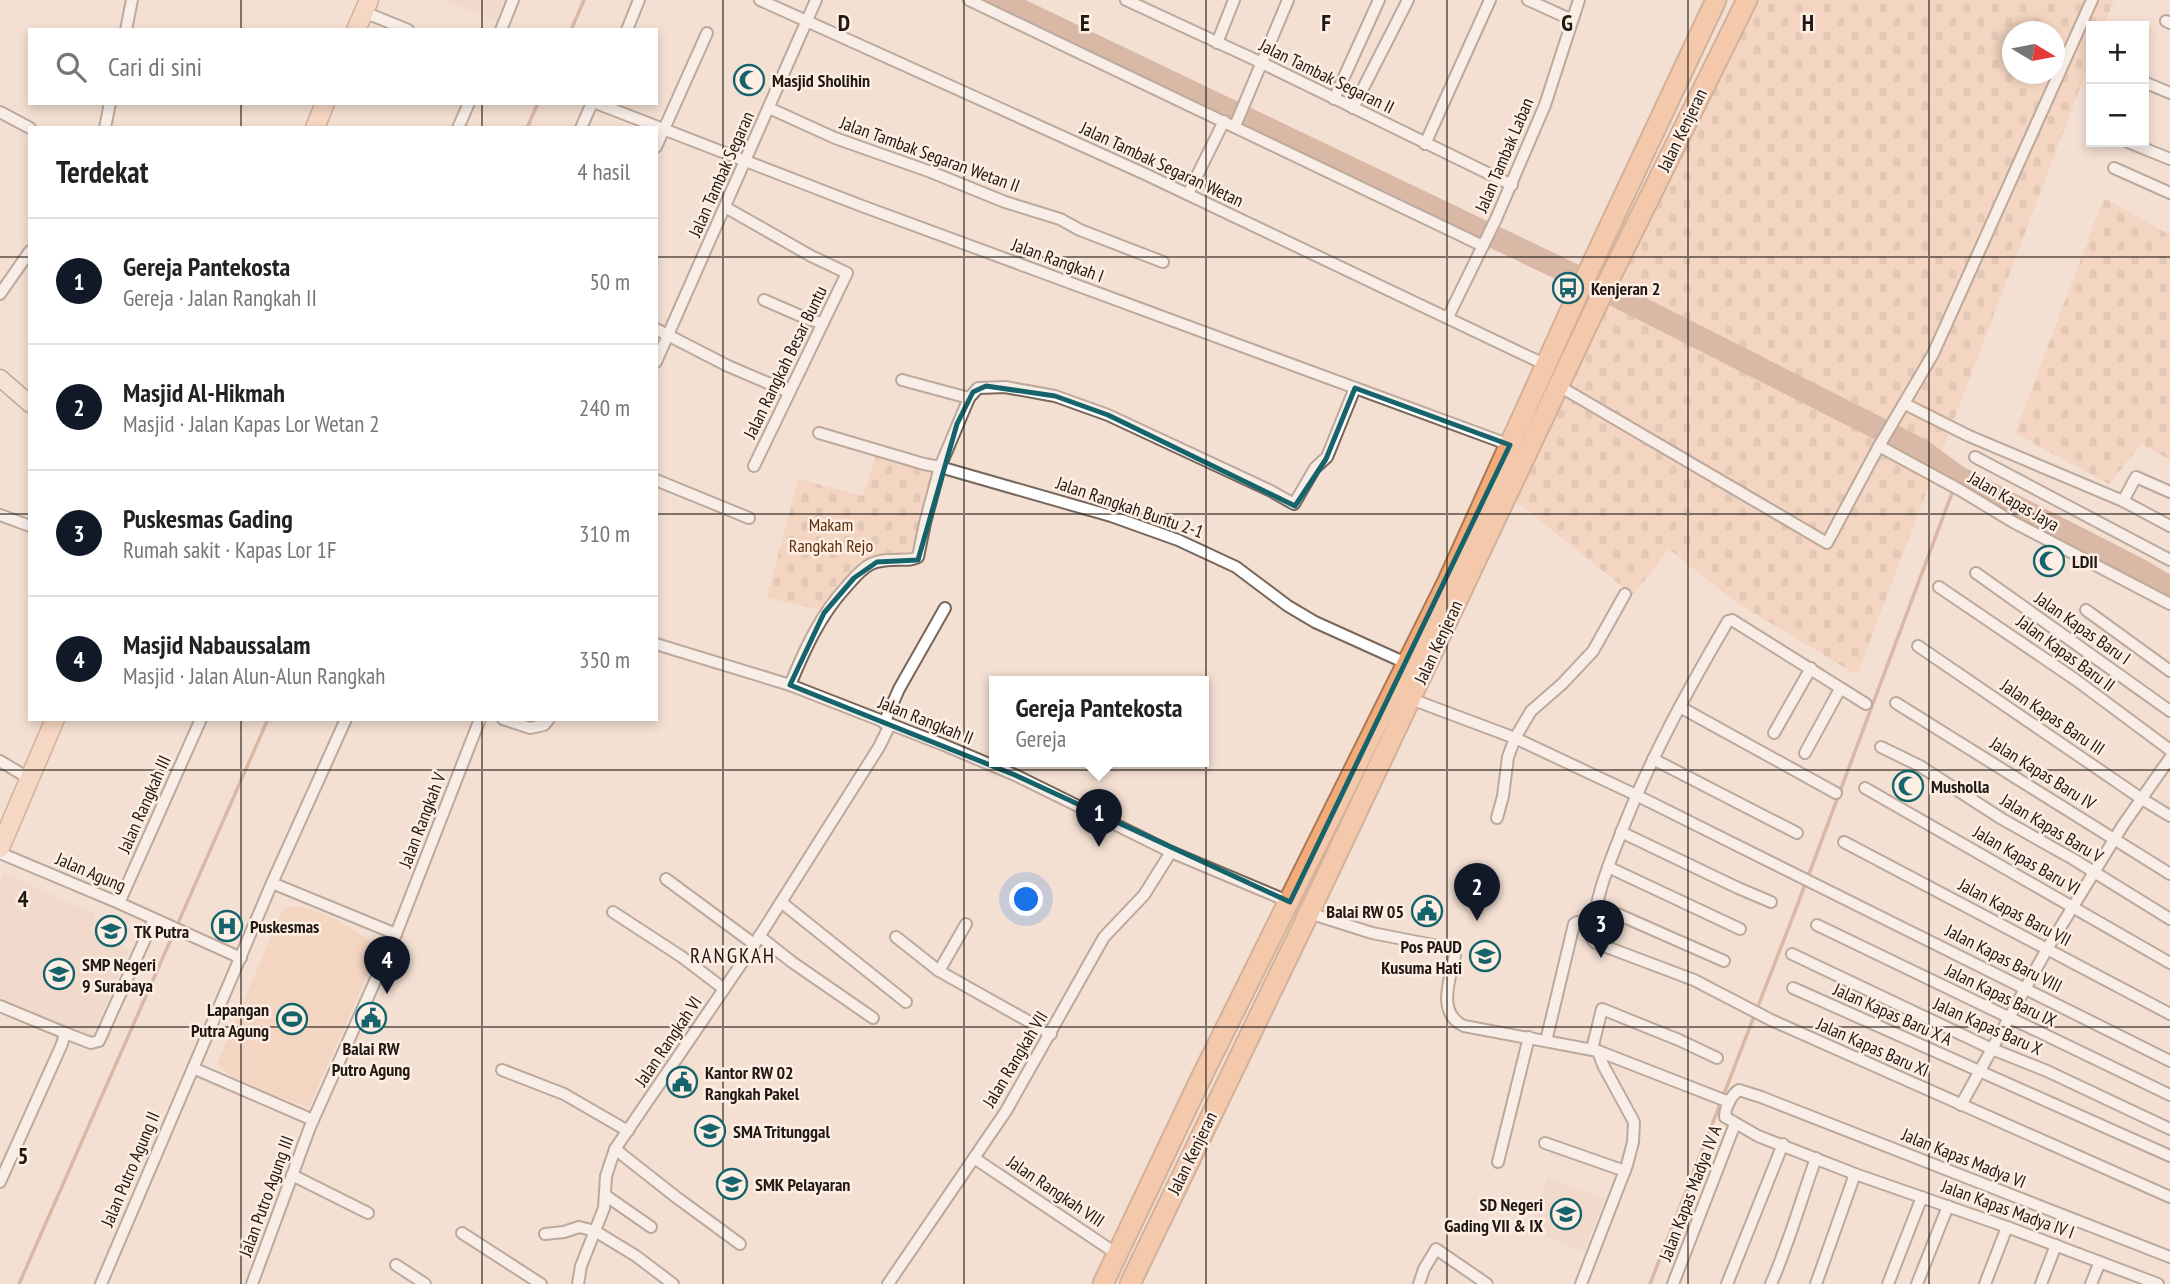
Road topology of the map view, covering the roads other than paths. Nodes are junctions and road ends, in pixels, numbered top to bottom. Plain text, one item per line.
1 (132, 0) edge
2 (513, 0) edge
3 (639, 0) edge
4 (760, 0) edge
5 (816, 0) edge
6 (969, 0) edge
7 (1126, 0) edge
8 (1234, 0) edge
9 (1288, 0) edge
10 (1379, 0) edge
11 (1408, 0) edge
12 (1490, 0) edge
13 (1528, 0) edge
14 (1579, 0) edge
15 (1716, 0) edge
16 (1746, 0) edge
17 (2092, 0) edge
18 (1143, 4) edge
19 (366, 6) edge
20 (1572, 20) junction
21 (806, 21) junction
22 (126, 28) edge
23 (357, 28) edge
24 (404, 28) edge
25 (502, 28) edge
26 (628, 28) edge
27 (707, 33) dead end
28 (1217, 43) junction
29 (1262, 63) junction
30 (2149, 84) edge
31 (2170, 93) edge
32 (1334, 99) junction
33 (110, 105) edge
34 (324, 105) edge
35 (468, 105) edge
36 (593, 105) edge
37 (599, 105) edge
38 (769, 108) junction
39 (1353, 108) junction
40 (0, 112) edge
41 (1224, 121) junction
42 (1237, 123) junction
43 (105, 126) edge
44 (316, 126) edge
45 (459, 126) edge
46 (582, 126) edge
47 (654, 126) edge
48 (28, 127) edge
49 (658, 128) edge
50 (664, 130) junction
51 (658, 143) edge
52 (1425, 144) junction
53 (2140, 147) edge
54 (2170, 159) edge
55 (746, 162) junction
56 (2114, 168) dead end
57 (1512, 185) junction
58 (2170, 193) edge
59 (1188, 194) junction
60 (725, 207) junction
61 (1612, 223) junction
62 (1632, 233) junction
63 (1484, 243) junction
64 (1163, 262) dead end
65 (25, 267) edge
66 (0, 294) edge
67 (764, 300) dead end
68 (1448, 317) junction
69 (823, 323) junction
70 (658, 330) edge
71 (668, 333) junction
72 (658, 357) edge
73 (1546, 365) junction
74 (0, 378) edge
75 (902, 380) dead end
76 (1559, 386) junction
77 (1355, 388) junction
78 (789, 392) junction
79 (969, 398) junction
80 (28, 402) edge
81 (1905, 404) junction
82 (819, 432) dead end
83 (1881, 442) junction
84 (1510, 445) junction
85 (1975, 457) dead end
86 (754, 467) dead end
87 (940, 467) junction
88 (658, 481) edge
89 (2170, 492) edge
90 (2123, 500) junction
91 (0, 515) edge
92 (749, 518) dead end
93 (28, 525) edge
94 (2170, 526) edge
95 (2170, 560) edge
96 (1976, 573) dead end
97 (1939, 587) dead end
98 (1625, 594) dead end
99 (2170, 604) edge
100 (945, 608) dead end
101 (2085, 610) dead end
102 (658, 645) edge
103 (1918, 646) dead end
104 (1408, 664) junction
105 (1811, 668) junction
106 (2170, 671) edge
107 (790, 685) junction
108 (1840, 689) junction
109 (1411, 699) junction
110 (1896, 703) dead end
111 (1866, 704) dead end
112 (1680, 707) junction
113 (2170, 711) edge
114 (54, 721) edge
115 (200, 721) edge
116 (345, 721) edge
117 (479, 721) edge
118 (509, 721) edge
119 (547, 721) edge
120 (887, 724) junction
121 (1774, 733) dead end
122 (1515, 738) junction
123 (1881, 747) dead end
124 (2170, 750) edge
125 (1805, 753) dead end
126 (2170, 758) edge
127 (1653, 759) junction
128 (0, 761) edge
129 (989, 765) edge
130 (995, 767) edge
131 (30, 779) junction
132 (1865, 788) dead end
133 (1836, 793) dead end
134 (1636, 795) junction
135 (2142, 799) junction
136 (2170, 816) edge
137 (1497, 818) dead end
138 (1621, 832) junction
139 (1797, 833) dead end
140 (2116, 839) junction
141 (1844, 842) dead end
142 (0, 850) edge
143 (1171, 852) junction
144 (1608, 867) junction
145 (2095, 873) junction
146 (2170, 874) edge
147 (666, 879) dead end
148 (272, 883) junction
149 (781, 902) junction
150 (1290, 902) junction
151 (1771, 902) dead end
152 (119, 903) junction
153 (1597, 905) junction
154 (2073, 906) junction
155 (614, 912) dead end
156 (1308, 913) junction
157 (154, 919) junction
158 (2170, 919) edge
159 (967, 924) dead end
160 (1816, 925) dead end
161 (1593, 928) junction
162 (1740, 929) dead end
163 (396, 934) junction
164 (895, 937) dead end
165 (757, 940) junction
166 (2047, 949) junction
167 (1792, 954) dead end
168 (241, 958) junction
169 (1724, 961) dead end
170 (2170, 963) edge
171 (939, 971) junction
172 (1793, 988) dead end
173 (2025, 988) junction
174 (724, 989) junction
175 (906, 1002) dead end
176 (0, 1006) edge
177 (2170, 1014) edge
178 (873, 1018) dead end
179 (2009, 1018) junction
180 (65, 1033) junction
181 (1051, 1034) junction
182 (1529, 1037) junction
183 (1546, 1041) junction
184 (1992, 1049) junction
185 (1595, 1050) junction
186 (1717, 1058) dead end
187 (2170, 1061) edge
188 (192, 1068) junction
189 (502, 1070) dead end
190 (1978, 1072) junction
191 (2170, 1095) edge
192 (1725, 1101) junction
193 (1961, 1105) junction
194 (313, 1120) junction
195 (1735, 1124) junction
196 (2170, 1129) edge
197 (628, 1131) junction
198 (1545, 1143) dead end
199 (1783, 1144) junction
200 (615, 1149) junction
201 (2170, 1156) edge
202 (974, 1158) junction
203 (1816, 1158) junction
204 (1498, 1161) dead end
205 (1625, 1171) junction
206 (1855, 1174) junction
207 (292, 1175) junction
208 (0, 1182) edge
209 (605, 1195) junction
210 (1922, 1197) junction
211 (2170, 1197) edge
212 (1948, 1206) junction
213 (368, 1213) dead end
214 (650, 1227) dead end
215 (2007, 1227) junction
216 (595, 1231) junction
217 (463, 1233) dead end
218 (545, 1234) dead end
219 (740, 1244) dead end
220 (2056, 1245) junction
221 (1117, 1254) junction
222 (2170, 1257) edge
223 (2100, 1262) junction
224 (396, 1265) dead end
225 (2139, 1281) edge
226 (101, 1284) edge
227 (252, 1284) edge
228 (425, 1284) edge
229 (541, 1284) edge
230 (578, 1284) edge
231 (673, 1284) edge
232 (888, 1284) edge
233 (1103, 1284) edge
234 (1130, 1284) edge
235 (1419, 1284) edge
236 (1487, 1284) edge
237 (1581, 1284) edge
238 (1673, 1284) edge
239 (1727, 1284) edge
240 (1771, 1284) edge
241 (1816, 1284) edge
242 (1888, 1284) edge
243 (1917, 1284) edge
244 (1985, 1284) edge
245 (2041, 1284) edge
246 (2091, 1284) edge
247 (2158, 1284) edge

1 - 22 street
2 - 25 street
3 - 26 street
4 - 21 street, Jalan Tambak Segaran Wetan
5 - 21 street, Jalan Tambak Segaran
6 - 41 street
7 - 18 street, Jalan Tambak Segaran II
8 - 28 street
9 - 29 street
10 - 32 street
11 - 39 street
12 - 52 street
13 - 20 street
14 - 20 street, Jalan Tambak Laban
15 - 61 highway, Jalan Kenjeran
16 - 62 highway, Jalan Kenjeran
17 - 81 street
18 - 28 street, Jalan Tambak Segaran II
19 - 23 main road
19 - 24 street
20 - 57 street, Jalan Tambak Laban
21 - 38 street, Jalan Tambak Segaran
21 - 59 street, Jalan Tambak Segaran Wetan
27 - 50 street
28 - 29 street, Jalan Tambak Segaran II
29 - 32 street, Jalan Tambak Segaran II
29 - 42 street
30 - 31 street
32 - 39 street, Jalan Tambak Segaran II
33 - 43 street
34 - 44 main road
35 - 45 street
36 - 46 street
37 - 47 street, Jalan Rangkah I
38 - 55 street, Jalan Tambak Segaran
38 - 64 street, Jalan Tambak Segaran Wetan II
39 - 52 street, Jalan Tambak Segaran II
40 - 48 street
41 - 42 street
41 - 59 street
42 - 63 street
49 - 50 street, Jalan Rangkah I
50 - 51 street
50 - 55 street, Jalan Rangkah I
52 - 57 street, Jalan Tambak Segaran II
53 - 54 street
55 - 60 street, Jalan Tambak Segaran
55 - 77 street, Jalan Rangkah I
56 - 58 street
57 - 63 street, Jalan Tambak Laban
59 - 68 street, Jalan Tambak Segaran Wetan
60 - 69 street, Jalan Rangkah Besar Buntu
60 - 71 street, Jalan Tambak Segaran
61 - 62 highway
61 - 73 highway, Jalan Kenjeran
62 - 76 highway, Jalan Kenjeran
63 - 68 street, Jalan Tambak Laban
65 - 66 street
67 - 69 street
68 - 73 street, Jalan Tambak Segaran Wetan
69 - 78 street, Jalan Rangkah Besar Buntu
70 - 71 street
71 - 72 street, Jalan Tambak Segaran
71 - 78 street
73 - 84 highway, Jalan Kenjeran
74 - 80 street
75 - 79 street
76 - 83 street
76 - 109 highway, Jalan Kenjeran
77 - 79 street
77 - 84 street, Jalan Rangkah I
78 - 86 street, Jalan Rangkah Besar Buntu
79 - 87 street
81 - 83 street
81 - 90 street
82 - 87 street, Jalan Rangkah Buntu 2-1
83 - 99 street, Jalan Kapas Jaya
84 - 104 highway, Jalan Kenjeran
85 - 95 street
87 - 104 street, Jalan Rangkah Buntu 2-1
87 - 107 street
88 - 92 street
89 - 90 street
90 - 94 street
91 - 93 street
96 - 113 street, Jalan Kapas Baru I
97 - 124 street, Jalan Kapas Baru II
98 - 122 street
100 - 120 street, Jalan Rangkah VI
101 - 106 street
102 - 107 street, Jalan Rangkah II
103 - 135 street, Jalan Kapas Baru III
104 - 150 highway, Jalan Kenjeran
105 - 108 street
105 - 112 street
105 - 121 street
107 - 120 street, Jalan Rangkah II
108 - 111 street
108 - 125 street
109 - 122 street, Jalan Kapas Baru VIII
109 - 156 highway, Jalan Kenjeran
110 - 140 street, Jalan Kapas Baru IV
112 - 127 street
112 - 133 street
114 - 131 main road
115 - 152 street, Jalan Rangkah III
116 - 148 street
117 - 163 street, Jalan Rangkah V
118 - 119 street
120 - 129 street, Jalan Rangkah II
120 - 149 street, Jalan Rangkah VI
122 - 134 street, Jalan Kapas Baru VIII
122 - 137 street
123 - 145 street, Jalan Kapas Baru V
126 - 135 street
127 - 134 street
127 - 139 street
128 - 131 street
130 - 143 street, Jalan Rangkah II
131 - 142 main road
132 - 154 street, Jalan Kapas Baru VI
134 - 138 street
134 - 173 street, Jalan Kapas Baru VIII
135 - 136 street, Jalan Kapas Baru III
135 - 140 street
138 - 144 street
138 - 151 street
140 - 145 street
140 - 146 street, Jalan Kapas Baru IV
141 - 166 street, Jalan Kapas Baru VII
142 - 152 street, Jalan Agung
143 - 150 street, Jalan Rangkah II
143 - 181 street, Jalan Rangkah VII
144 - 153 street
144 - 162 street
145 - 154 street
145 - 158 street, Jalan Kapas Baru V
147 - 165 street
148 - 163 street
148 - 168 street, Jalan Putro Agung II
149 - 165 street, Jalan Rangkah VI
149 - 175 street
150 - 221 highway, Jalan Kenjeran
152 - 157 street, Jalan Agung
153 - 161 street
153 - 169 street
154 - 166 street
154 - 170 street, Jalan Kapas Baru VI
155 - 174 street
156 - 182 street
156 - 234 highway, Jalan Kenjeran
157 - 168 street, Jalan Agung
157 - 180 street
159 - 171 street
160 - 179 street, Jalan Kapas Baru IX
161 - 183 street
161 - 193 street, Jalan Kapas Baru XI
163 - 194 street, Jalan Rangkah V
164 - 171 street
165 - 174 street, Jalan Rangkah VI
165 - 178 street
166 - 173 street
166 - 177 street, Jalan Kapas Baru VII
167 - 184 street, Jalan Kapas Baru X
168 - 188 street, Jalan Putro Agung II
171 - 181 street
172 - 190 street, Jalan Kapas Baru X A
173 - 179 street
173 - 187 street, Jalan Kapas Baru VIII
174 - 197 street, Jalan Rangkah VI
176 - 180 street
179 - 184 street
179 - 191 street, Jalan Kapas Baru IX
180 - 208 street
181 - 202 street, Jalan Rangkah VII
182 - 183 street
182 - 204 street
183 - 185 street
184 - 190 street
184 - 196 street, Jalan Kapas Baru X
185 - 186 street
185 - 192 street
185 - 205 street
188 - 194 street
188 - 226 street, Jalan Putro Agung II
189 - 197 street
190 - 193 street
190 - 201 street, Jalan Kapas Baru X A
192 - 195 street
192 - 222 street, Jalan Kapas Madya VI
193 - 211 street
194 - 207 street, Jalan Putro Agung III
195 - 199 street, Jalan Kapas Madya IV A
195 - 238 street, Jalan Kapas Madya IV A
197 - 200 street, Jalan Rangkah VI
198 - 205 street
199 - 203 street, Jalan Kapas Madya IV A
199 - 239 street
200 - 209 street, Jalan Rangkah VI
200 - 219 street
202 - 221 street, Jalan Rangkah VIII
202 - 232 street, Jalan Rangkah VII
203 - 206 street, Jalan Kapas Madya IV I
203 - 240 street
205 - 237 street
206 - 210 street, Jalan Kapas Madya IV I
206 - 241 street
207 - 213 street
207 - 227 street, Jalan Putro Agung III
209 - 214 street
209 - 216 street, Jalan Rangkah VI
210 - 212 street, Jalan Kapas Madya IV I
210 - 242 street
212 - 215 street, Jalan Kapas Madya IV I
212 - 243 street
215 - 220 street, Jalan Kapas Madya IV I
215 - 244 street
216 - 218 street
216 - 230 street, Jalan Rangkah VI
216 - 231 street
217 - 229 street
220 - 223 street, Jalan Kapas Madya IV I
220 - 245 street
221 - 233 highway, Jalan Kenjeran
223 - 225 street, Jalan Kapas Madya IV I
223 - 246 street
224 - 228 street
225 - 247 street, Jalan Kapas Madya IV I
235 - 236 street

